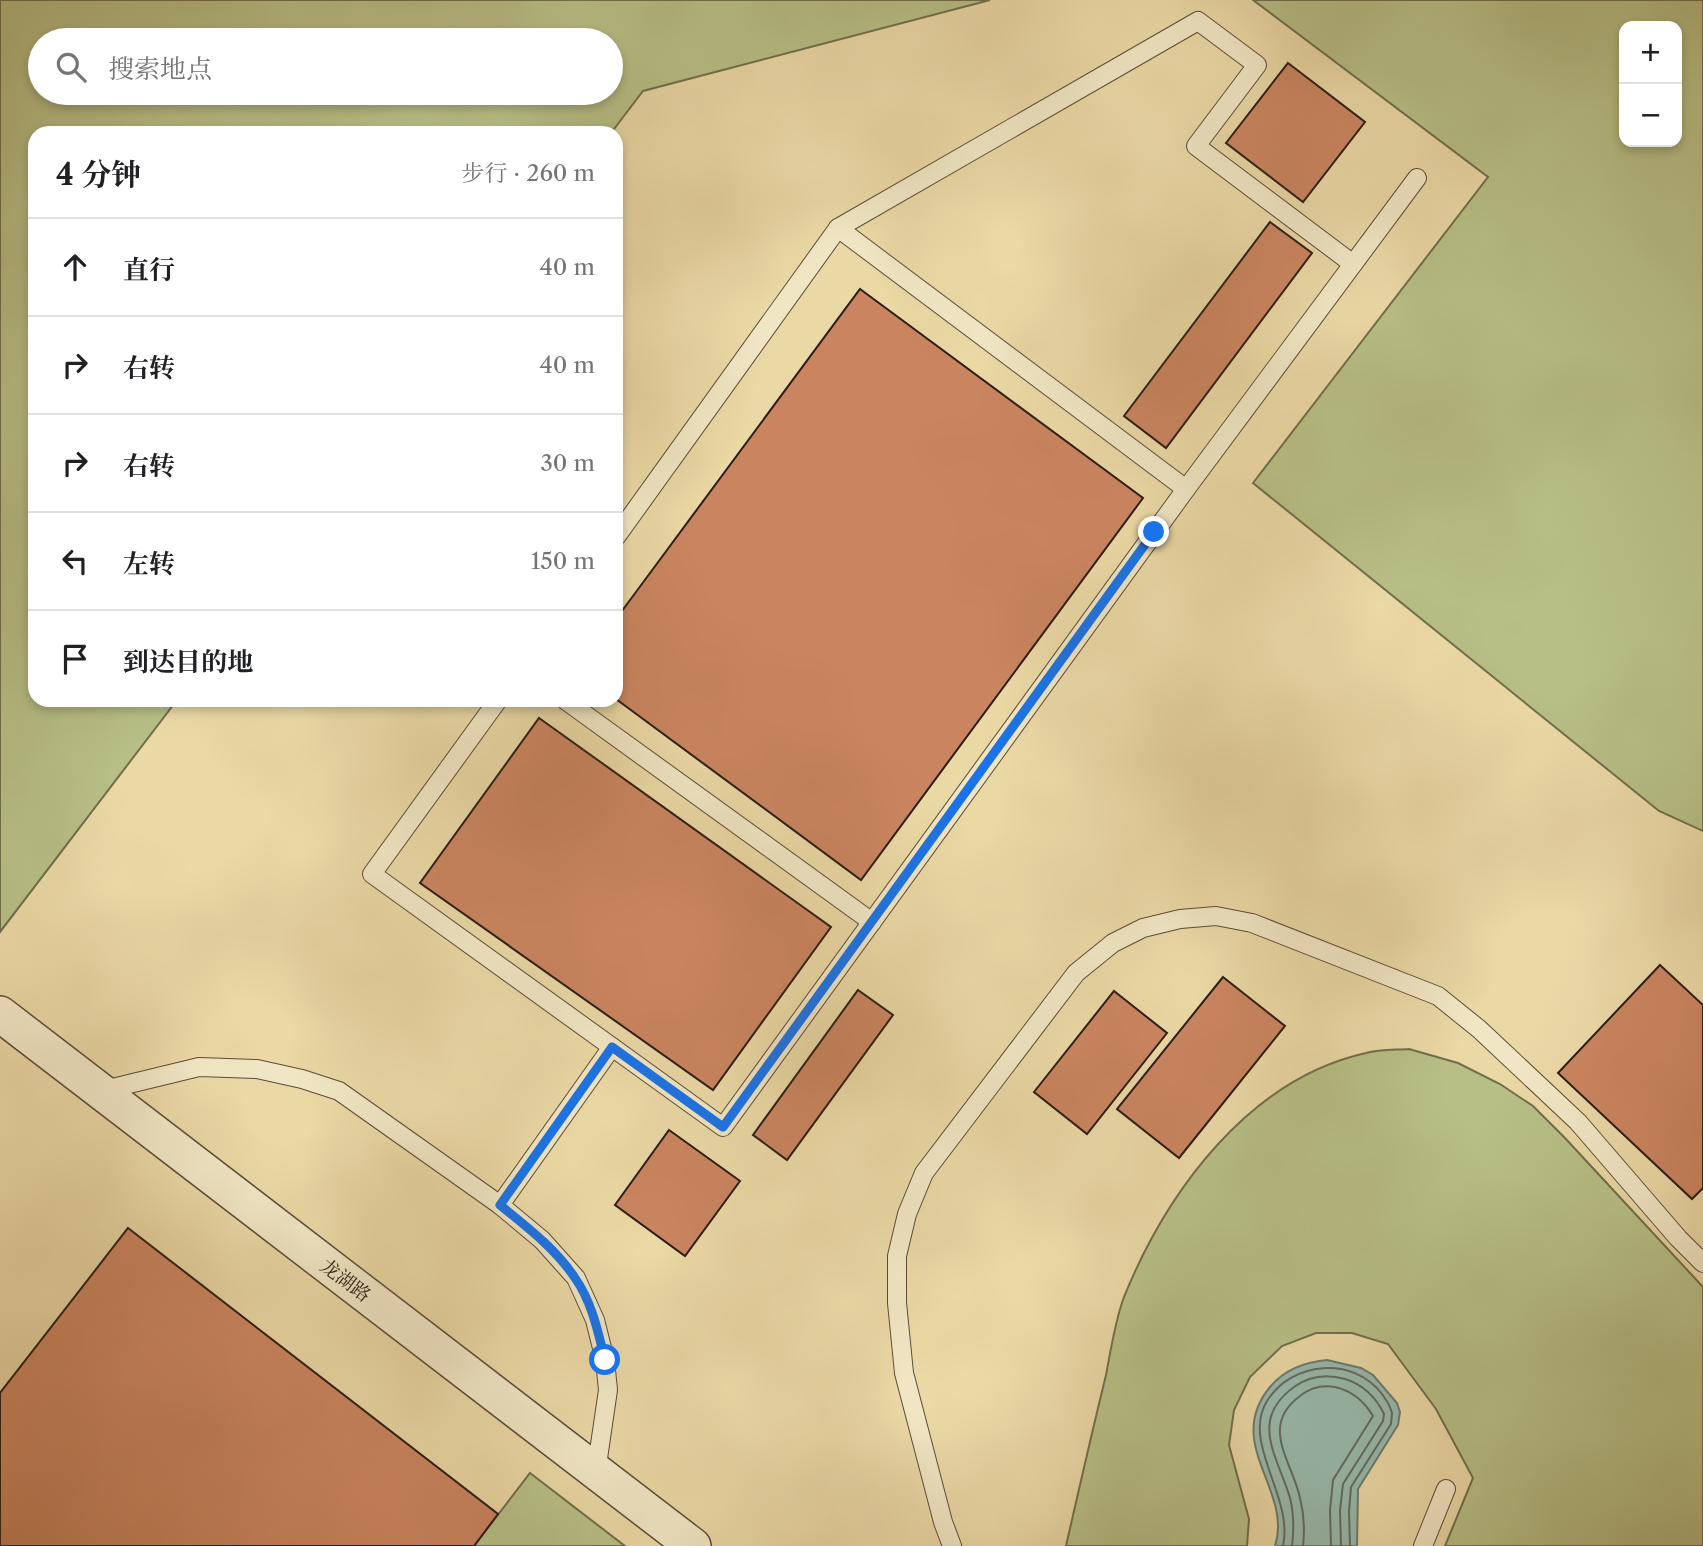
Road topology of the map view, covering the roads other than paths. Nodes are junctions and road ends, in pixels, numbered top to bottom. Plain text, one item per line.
1 (1417, 178) dead end
2 (838, 228) junction
3 (1353, 264) junction
4 (1186, 489) junction
5 (623, 527) edge
6 (493, 707) edge
7 (575, 707) edge
8 (872, 922) junction
9 (0, 1014) edge
10 (612, 1047) junction
11 (100, 1091) junction
12 (500, 1205) junction
13 (1703, 1263) edge
14 (596, 1472) junction
15 (1446, 1489) dead end
16 (693, 1546) edge
17 (952, 1546) edge
18 (1423, 1546) edge

1 - 3 lane
2 - 3 lane
2 - 4 lane
2 - 5 lane
3 - 4 lane
4 - 8 lane
6 - 10 lane
7 - 8 lane
8 - 10 lane
9 - 11 street, 龙湖路
10 - 12 lane
11 - 12 lane
11 - 14 street, 龙湖路
12 - 14 lane
13 - 17 lane
14 - 16 street, 龙湖路
15 - 18 lane

